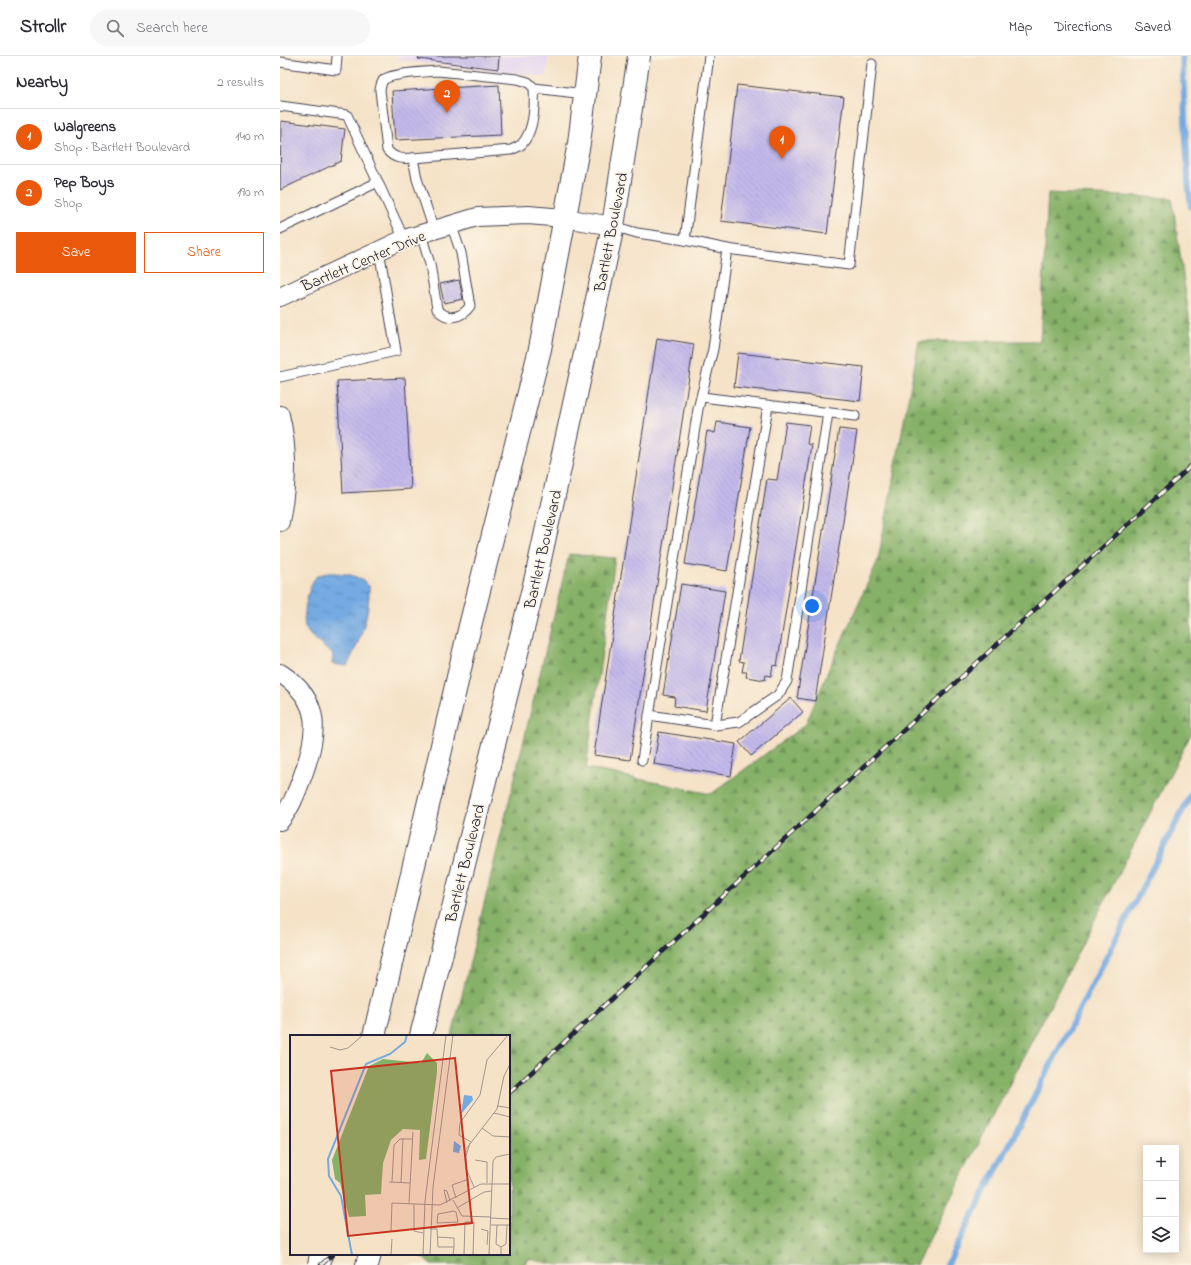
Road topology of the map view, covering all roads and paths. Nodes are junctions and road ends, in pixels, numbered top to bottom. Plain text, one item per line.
1 (337, 56) edge
2 (590, 56) edge
3 (639, 56) edge
4 (709, 56) edge
5 (280, 62) edge
6 (872, 64) dead end
7 (534, 88) junction
8 (585, 94) junction
9 (280, 106) edge
10 (413, 158) junction
11 (378, 182) junction
12 (564, 218) junction
13 (451, 224) junction
14 (613, 226) junction
15 (280, 229) edge
16 (428, 232) junction
17 (404, 239) junction
18 (684, 240) junction
19 (727, 249) junction
20 (379, 250) junction
21 (280, 296) edge
22 (280, 377) edge
23 (702, 397) junction
24 (768, 406) junction
25 (828, 414) junction
26 (280, 415) edge
27 (855, 416) dead end
28 (280, 522) edge
29 (280, 674) edge
30 (649, 715) junction
31 (714, 726) junction
32 (642, 760) dead end
33 (280, 821) edge
34 (374, 1035) edge
35 (421, 1035) edge
36 (321, 1255) edge
37 (370, 1255) edge
38 (319, 1265) edge
39 (367, 1265) edge

1 - 5 lane
2 - 8 main road
3 - 14 main road, Bartlett Boulevard
4 - 18 lane
6 - 19 lane
7 - 8 lane
7 - 10 lane
7 - 10 lane
8 - 12 main road
9 - 11 lane
10 - 16 lane
11 - 15 lane
11 - 17 lane
12 - 13 street, Bartlett Center Drive
12 - 14 street, Bartlett Center Drive
12 - 34 main road
13 - 16 street, Bartlett Center Drive
13 - 16 lane
14 - 18 lane
14 - 35 main road, Bartlett Boulevard
16 - 17 street, Bartlett Center Drive
17 - 20 street, Bartlett Center Drive
18 - 19 lane
19 - 23 lane
20 - 21 street, Bartlett Center Drive
20 - 22 lane
23 - 24 lane
23 - 30 lane
24 - 25 lane
24 - 31 lane
25 - 27 lane
25 - 31 lane
26 - 28 street
29 - 33 street
30 - 31 lane
30 - 32 lane
36 - 38 main road
37 - 39 main road

